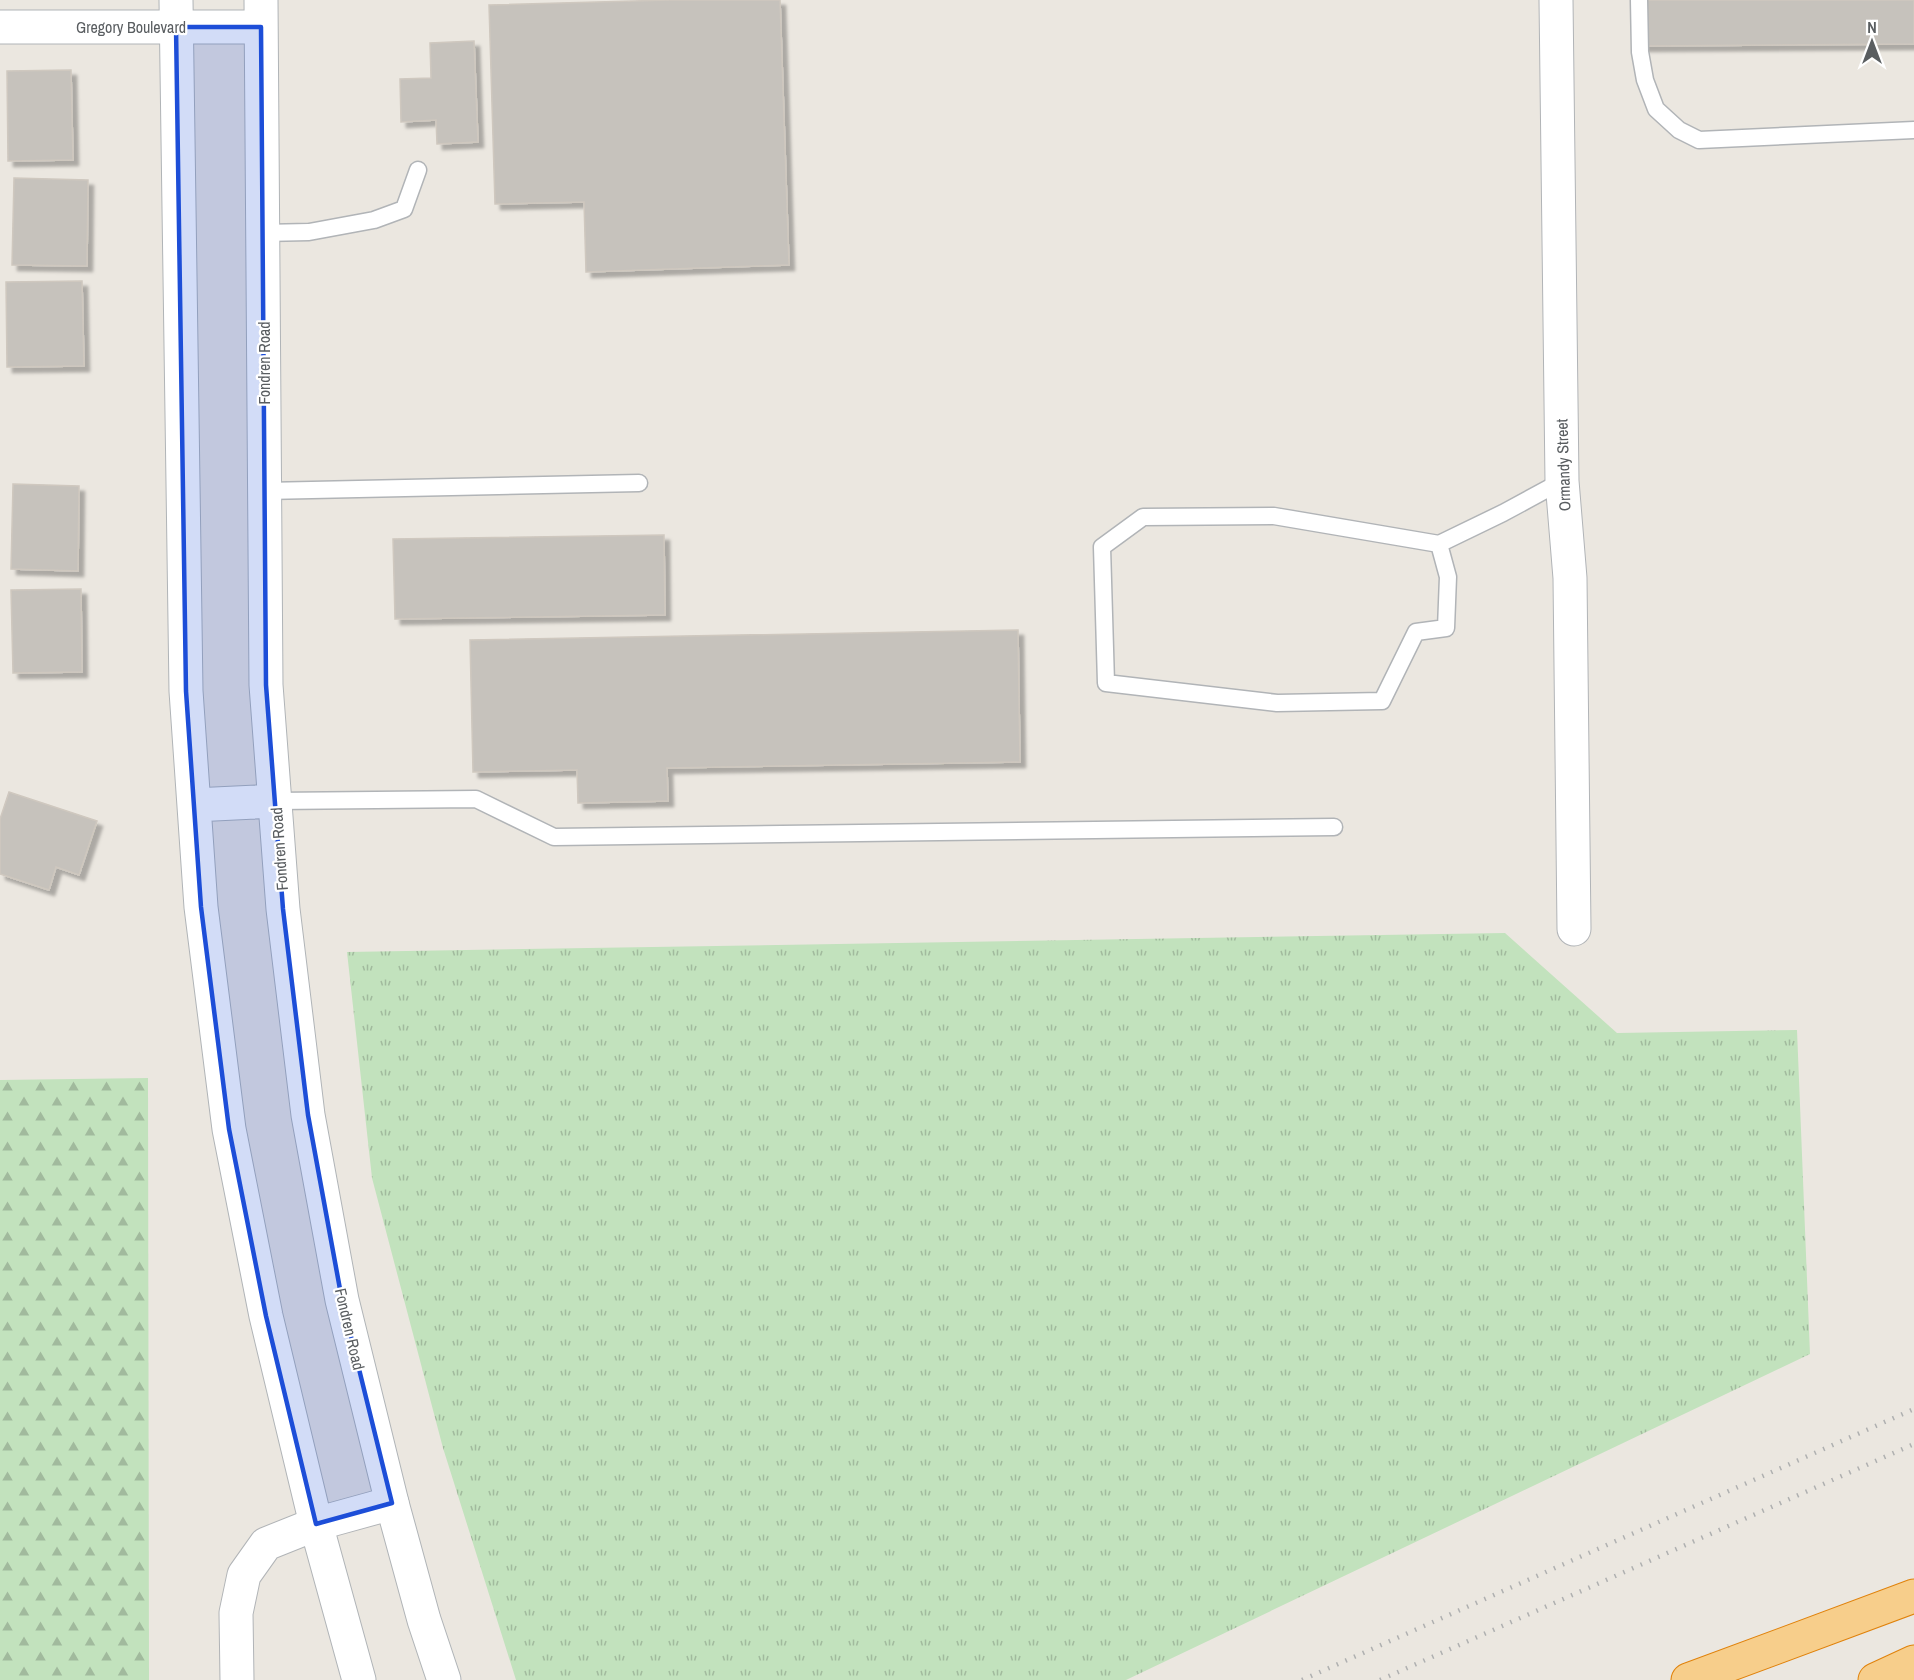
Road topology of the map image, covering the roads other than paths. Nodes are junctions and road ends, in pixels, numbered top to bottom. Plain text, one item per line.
1 (1556, 0) edge
2 (1640, 0) edge
3 (176, 13) edge
4 (261, 13) edge
5 (0, 27) edge
6 (1914, 130) edge
7 (417, 170) dead end
8 (263, 233) junction
9 (1562, 481) junction
10 (639, 483) dead end
11 (265, 491) junction
12 (1439, 544) junction
13 (275, 801) junction
14 (194, 806) junction
15 (1334, 827) dead end
16 (1574, 929) dead end
17 (392, 1503) junction
18 (316, 1524) junction
19 (1914, 1596) edge
20 (1914, 1662) edge
21 (237, 1680) edge
22 (359, 1680) edge
23 (444, 1680) edge
24 (1688, 1680) edge
25 (1875, 1680) edge

1 - 9 main road, Ormandy Street
2 - 6 lane
3 - 4 main road, Gregory Boulevard
3 - 5 main road, Gregory Boulevard
3 - 14 main road
4 - 8 main road, Fondren Road
7 - 8 lane
8 - 11 main road, Fondren Road
9 - 12 lane
9 - 16 main road, Ormandy Street
10 - 11 lane
11 - 13 main road, Fondren Road
12 - 12 lane
13 - 14 main road
13 - 15 lane
13 - 17 main road, Fondren Road
14 - 18 main road
17 - 18 main road
17 - 23 main road, Fondren Road
18 - 21 main road
18 - 22 main road
19 - 24 highway
20 - 25 highway

